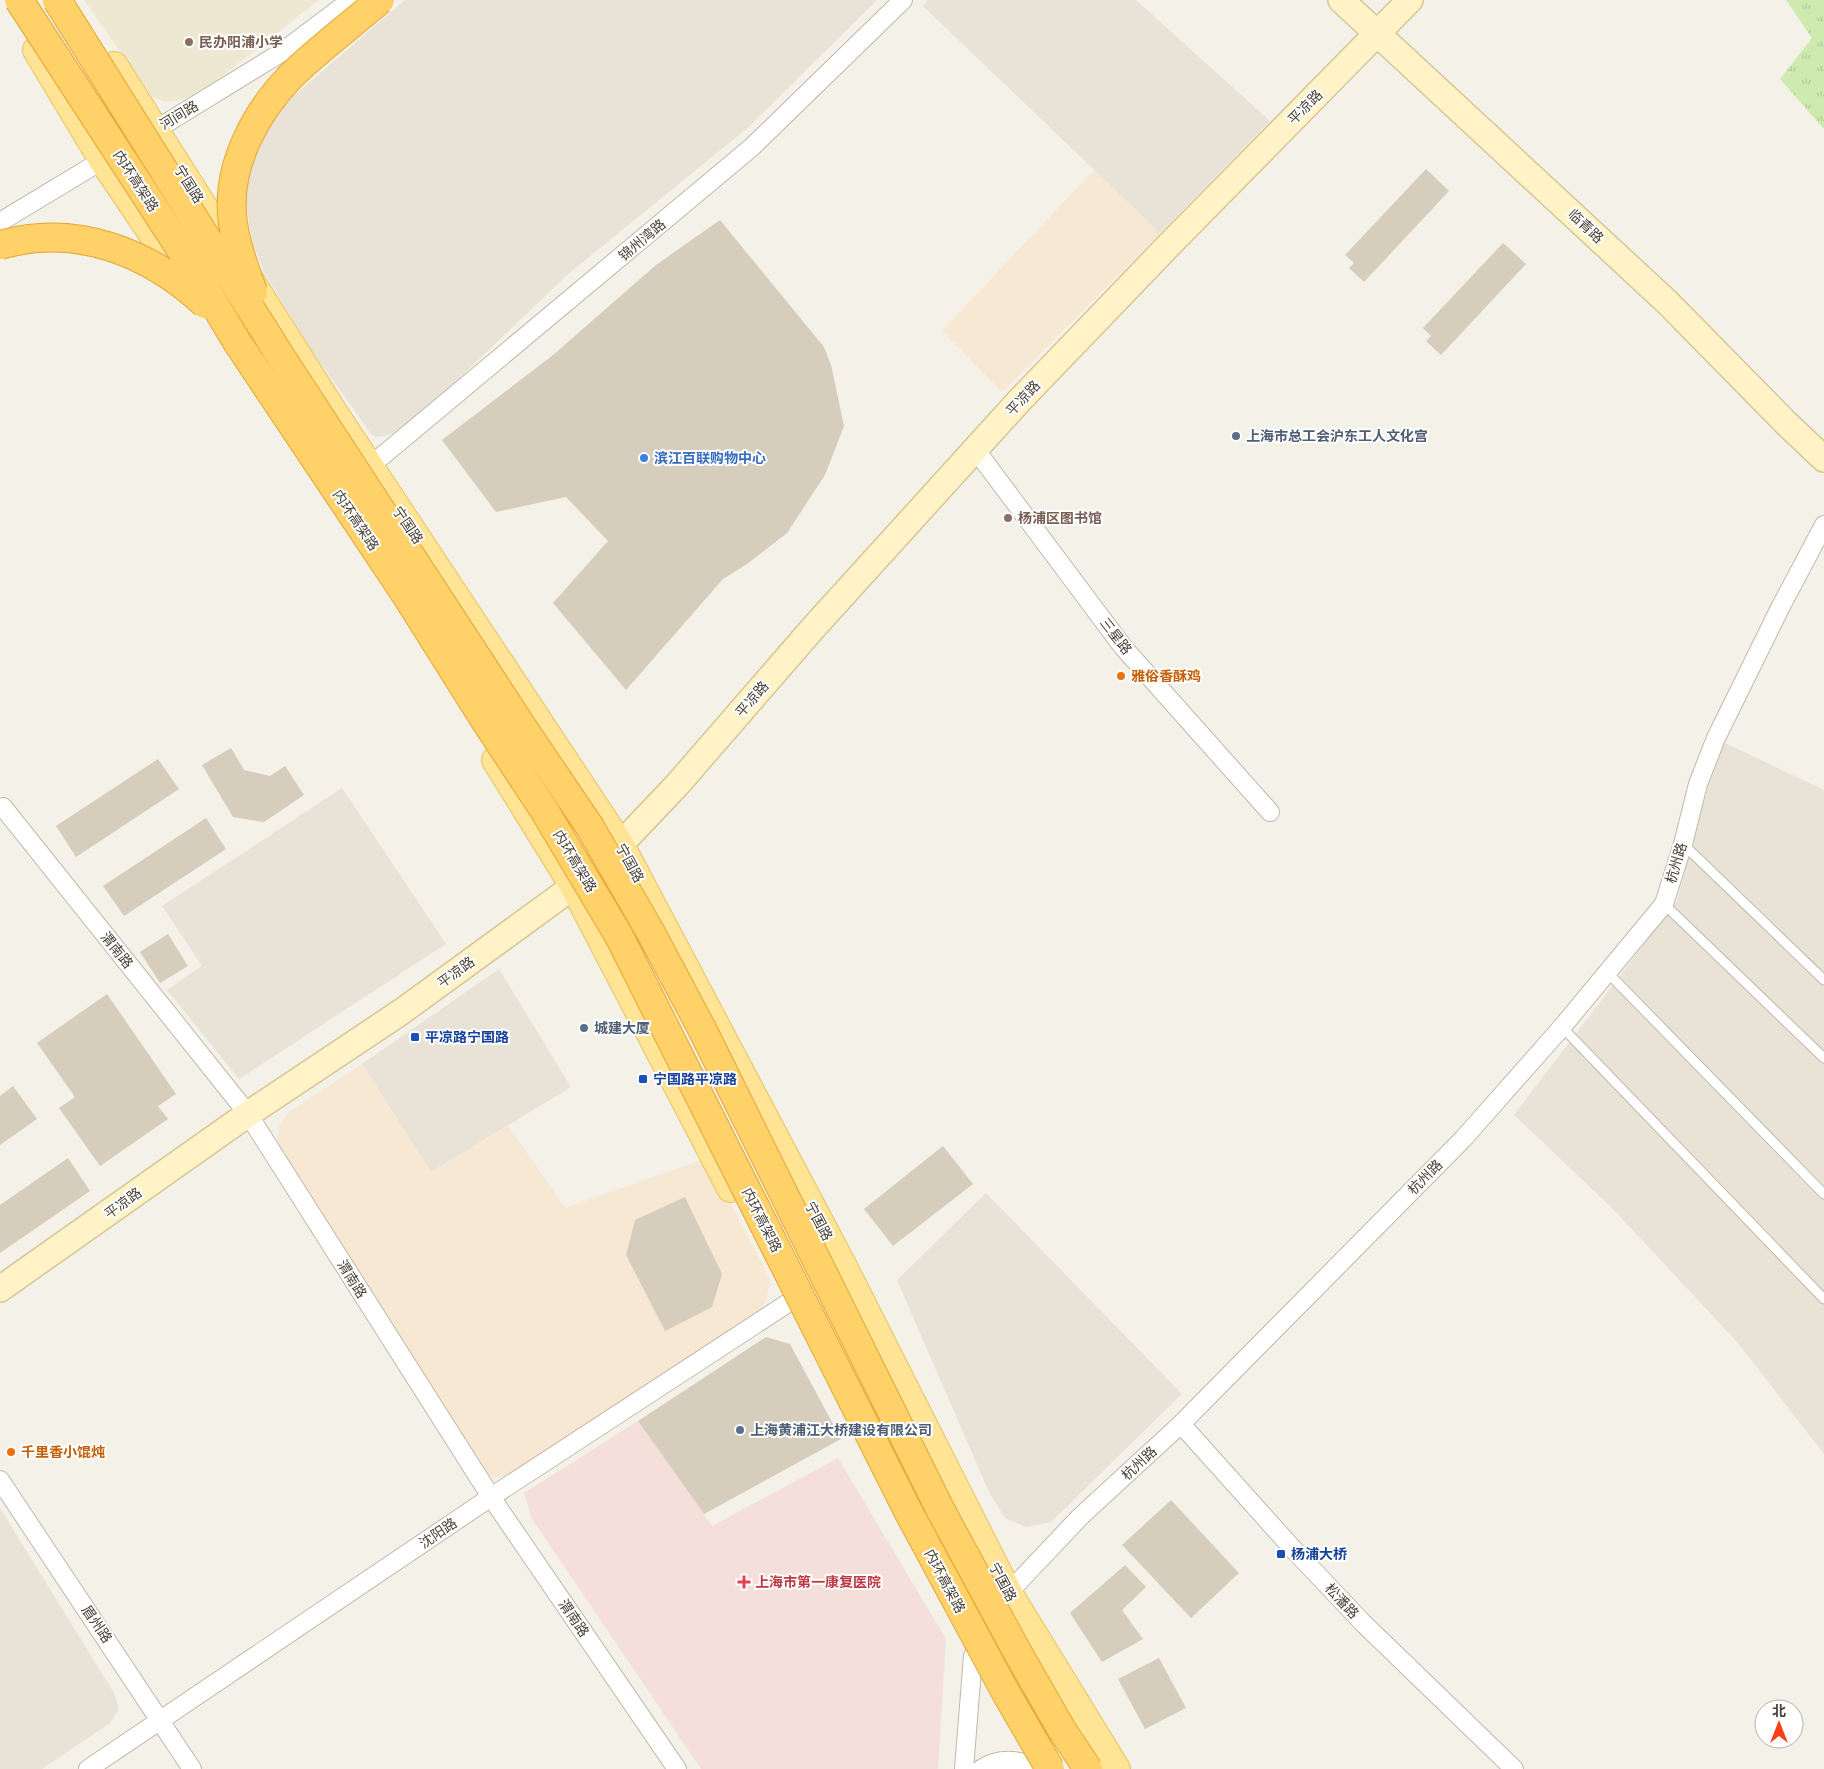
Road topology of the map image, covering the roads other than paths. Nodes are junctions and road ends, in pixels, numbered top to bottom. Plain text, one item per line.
1 (6, 0) edge
2 (19, 0) edge
3 (56, 0) edge
4 (71, 0) edge
5 (351, 0) edge
6 (380, 0) edge
7 (903, 0) edge
8 (1341, 0) edge
9 (1410, 0) edge
10 (1378, 33) junction
11 (155, 130) junction
12 (103, 160) junction
13 (0, 222) edge
14 (0, 245) edge
15 (237, 342) junction
16 (281, 357) junction
17 (975, 449) junction
18 (1824, 459) edge
19 (369, 467) junction
20 (1824, 525) edge
21 (3, 807) dead end
22 (1270, 812) dead end
23 (1682, 844) junction
24 (620, 845) junction
25 (574, 886) junction
26 (1664, 904) junction
27 (1607, 972) junction
28 (1824, 980) edge
29 (1562, 1026) junction
30 (1824, 1058) edge
31 (248, 1114) junction
32 (1824, 1194) edge
33 (0, 1289) edge
34 (1824, 1299) edge
35 (791, 1301) junction
36 (1181, 1424) junction
37 (0, 1480) edge
38 (491, 1497) junction
39 (1008, 1593) junction
40 (973, 1656) junction
41 (160, 1720) junction
42 (88, 1769) edge
43 (192, 1769) edge
44 (677, 1769) edge
45 (964, 1769) edge
46 (981, 1769) edge
47 (1036, 1769) edge
48 (1043, 1769) edge
49 (1050, 1769) edge
50 (1088, 1769) edge
51 (1116, 1769) edge
52 (1514, 1769) edge

1 - 12 main road
2 - 15 highway, 内环高架路, bridge
3 - 16 highway, 内环高架路, bridge
4 - 11 main road, 宁国路
5 - 11 street, 河间路
6 - 16 highway, bridge
7 - 19 street, 锦州湾路
8 - 10 main road, 临青路
9 - 10 main road, 平凉路
10 - 17 main road, 平凉路
10 - 18 main road, 临青路
11 - 12 street, 河间路
11 - 19 main road, 宁国路
12 - 13 street, 河间路
12 - 25 main road
14 - 15 highway, bridge
15 - 49 highway, 内环高架路, bridge
16 - 50 highway, 内环高架路, bridge
17 - 22 street, 三星路
17 - 24 main road, 平凉路
19 - 24 main road, 宁国路
20 - 23 street, 杭州路
21 - 31 street, 渭南路
23 - 26 street, 杭州路
23 - 28 lane
24 - 25 main road, 平凉路
24 - 39 main road, 宁国路
25 - 31 main road, 平凉路
25 - 35 main road
26 - 27 street, 杭州路
26 - 30 lane
27 - 29 street, 杭州路
27 - 32 lane
29 - 34 lane
29 - 36 street, 杭州路
31 - 33 main road, 平凉路
31 - 38 street, 渭南路
35 - 38 street, 沈阳路
35 - 40 main road
36 - 39 street, 杭州路
36 - 52 street, 松潘路
37 - 41 street, 眉州路
38 - 41 street, 沈阳路
38 - 44 street, 渭南路
39 - 40 street, 杭州路
39 - 51 main road, 宁国路
40 - 45 street, 杭州路
40 - 48 main road
41 - 42 street, 沈阳路
41 - 43 street, 眉州路
46 - 47 street

